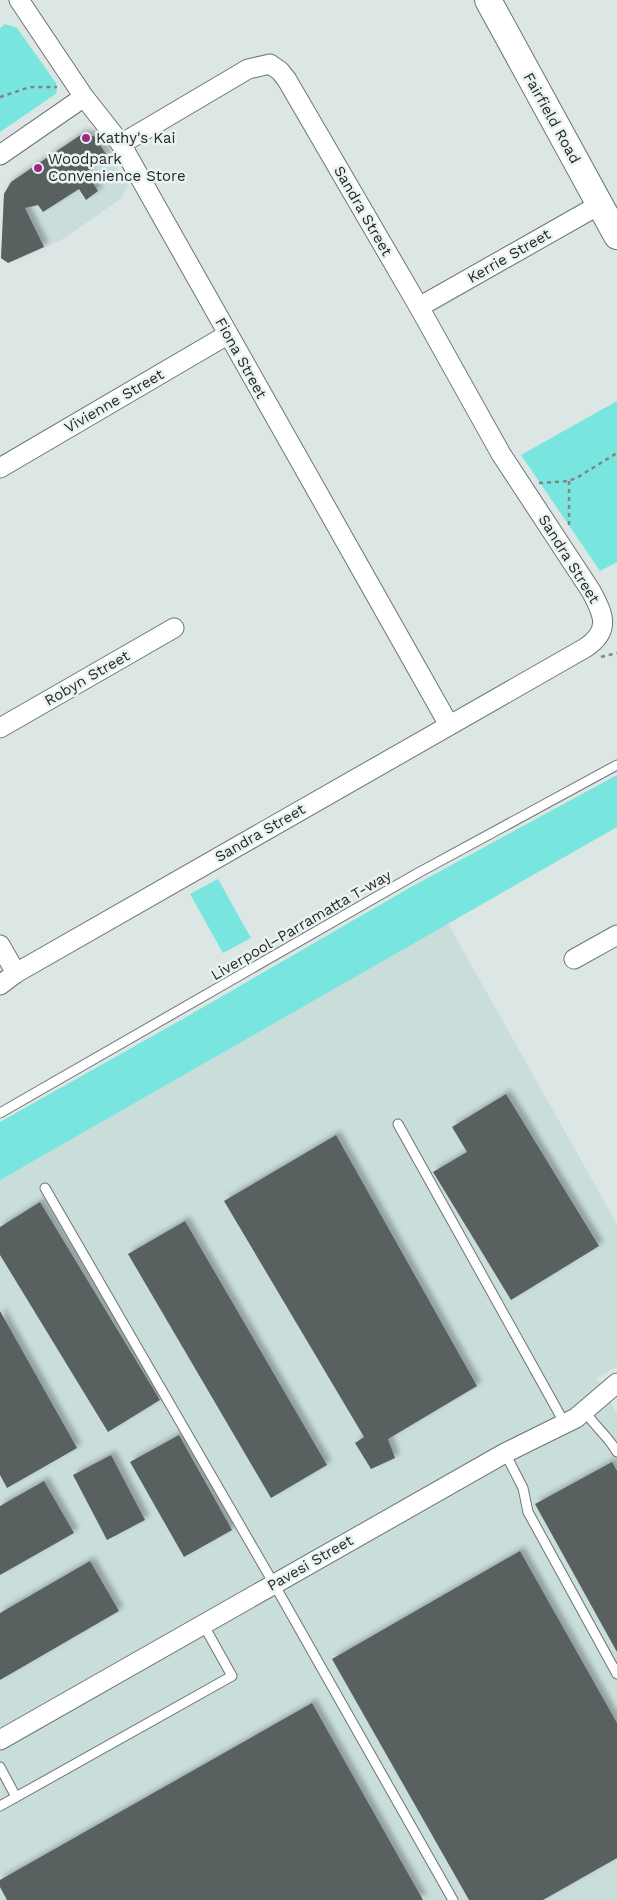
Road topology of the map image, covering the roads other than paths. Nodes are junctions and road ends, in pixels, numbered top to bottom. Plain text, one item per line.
1 (19, 0) edge
2 (488, 0) edge
3 (79, 101) junction
4 (121, 144) junction
5 (0, 155) edge
6 (599, 205) junction
7 (617, 236) edge
8 (419, 307) junction
9 (227, 335) junction
10 (0, 468) edge
11 (174, 628) dead end
12 (448, 726) junction
13 (0, 728) edge
14 (617, 765) edge
15 (617, 935) edge
16 (0, 945) edge
17 (574, 959) dead end
18 (16, 973) junction
19 (0, 984) edge
20 (0, 1113) edge
21 (398, 1124) dead end
22 (45, 1188) dead end
23 (617, 1383) edge
24 (584, 1411) junction
25 (564, 1424) junction
26 (617, 1452) edge
27 (505, 1453) junction
28 (274, 1584) junction
29 (203, 1624) junction
30 (616, 1669) edge
31 (0, 1740) edge
32 (0, 1768) edge
33 (16, 1797) junction
34 (0, 1806) edge
35 (453, 1900) edge

1 - 3 street, Fiona Street
2 - 6 main road, Fairfield Road
3 - 4 street, Fiona Street
3 - 5 street
4 - 8 street, Sandra Street
4 - 9 street, Fiona Street
6 - 7 main road, Fairfield Road
6 - 8 street, Kerrie Street
8 - 12 street, Sandra Street
9 - 10 street, Vivienne Street
9 - 12 street, Fiona Street
11 - 13 street, Robyn Street
12 - 18 street, Sandra Street
14 - 20 lane, Liverpool–Parramatta T-way
15 - 17 street
16 - 18 street
18 - 19 street, Sandra Street
21 - 25 lane
22 - 28 lane
23 - 24 street, Pavesi Street
24 - 25 street, Pavesi Street
24 - 26 lane
25 - 27 street, Pavesi Street
27 - 28 street, Pavesi Street
27 - 30 lane
28 - 29 street, Pavesi Street
28 - 35 lane
29 - 31 street, Pavesi Street
29 - 33 lane
32 - 33 lane
33 - 34 lane

